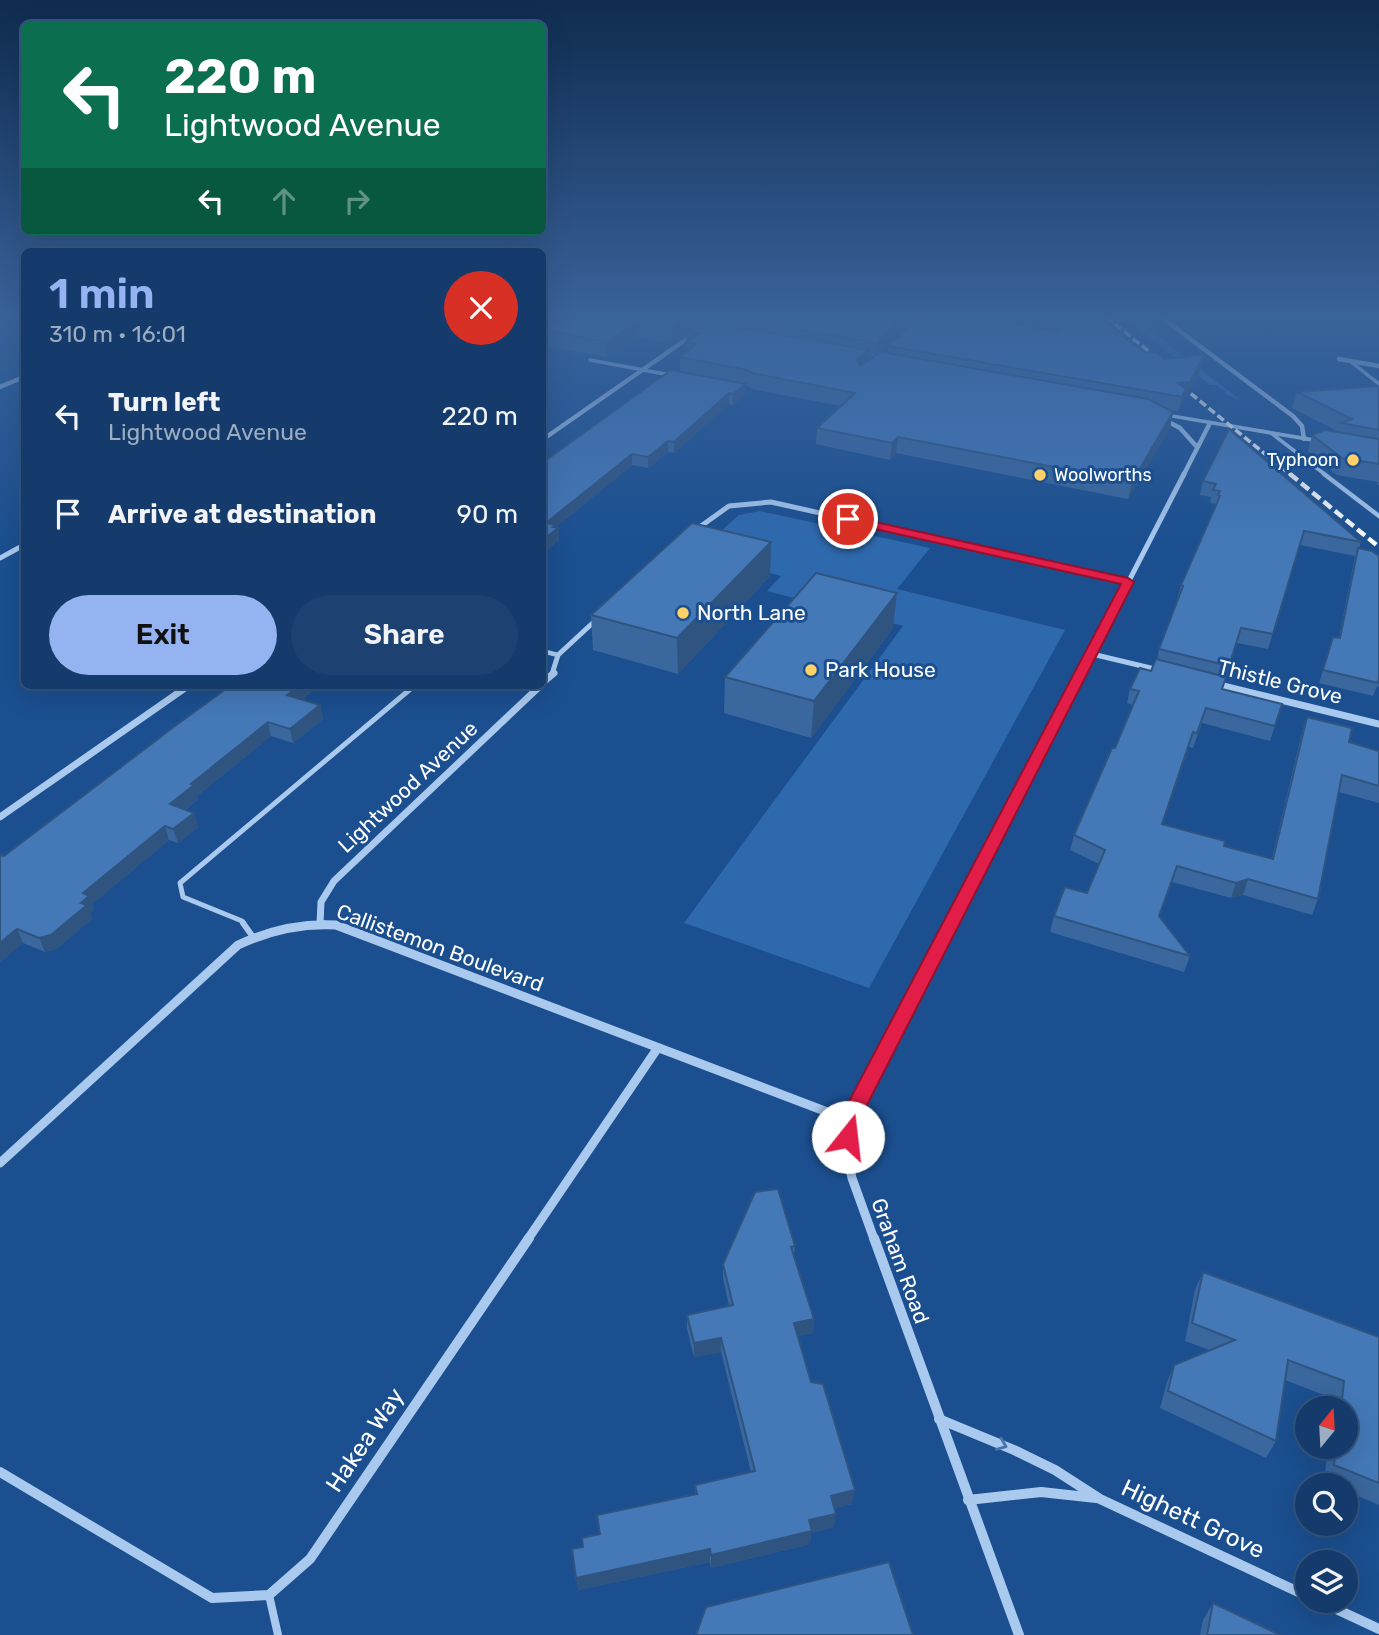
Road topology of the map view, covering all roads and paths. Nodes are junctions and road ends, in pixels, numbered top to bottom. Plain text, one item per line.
1 (609, 393) edge
2 (1263, 393) edge
3 (1148, 412) joint
4 (1210, 423) junction
5 (1271, 433) junction
6 (546, 437) edge
7 (1304, 439) junction
8 (1341, 445) edge
9 (1197, 447) junction
10 (1379, 516) edge
11 (687, 537) edge
12 (21, 547) edge
13 (0, 558) edge
14 (1128, 582) junction
15 (608, 610) edge
16 (546, 652) edge
17 (1092, 654) junction
18 (558, 655) junction
19 (1169, 673) edge
20 (546, 680) edge
21 (1209, 682) edge
22 (184, 689) edge
23 (410, 689) edge
24 (537, 689) edge
25 (1379, 724) edge
26 (0, 817) edge
27 (320, 924) junction
28 (253, 937) junction
29 (657, 1049) junction
30 (850, 1121) junction
31 (0, 1163) edge
32 (939, 1419) junction
33 (0, 1472) edge
34 (1100, 1499) junction
35 (968, 1500) junction
36 (1295, 1590) edge
37 (269, 1595) junction
38 (1345, 1613) edge
39 (1379, 1629) edge
40 (278, 1635) edge
41 (1019, 1635) edge

1 - 6 street
2 - 7 street
3 - 4 street
3 - 9 street
4 - 5 street
4 - 9 street, Graham Road
5 - 7 street
5 - 10 lane
7 - 8 street
9 - 14 street, Graham Road
11 - 14 street
12 - 13 street
14 - 17 street, Graham Road
15 - 18 street, Lightwood Avenue
16 - 18 lane
17 - 19 street
17 - 30 street, Graham Road
18 - 20 street, Lightwood Avenue
21 - 25 street, Thistle Grove
22 - 26 street
23 - 28 lane
24 - 27 street, Lightwood Avenue
27 - 28 street, Callistemon Boulevard
27 - 29 street, Callistemon Boulevard
28 - 31 street, Callistemon Boulevard
29 - 30 street, Callistemon Boulevard
29 - 37 street, Hakea Way
30 - 32 street, Graham Road
32 -> 34 street, Highett Grove
32 - 35 street, Graham Road
33 - 37 street
34 - 35 street, Highett Grove
34 - 36 street, Highett Grove
35 - 41 street, Graham Road
37 - 40 lane
38 - 39 street

